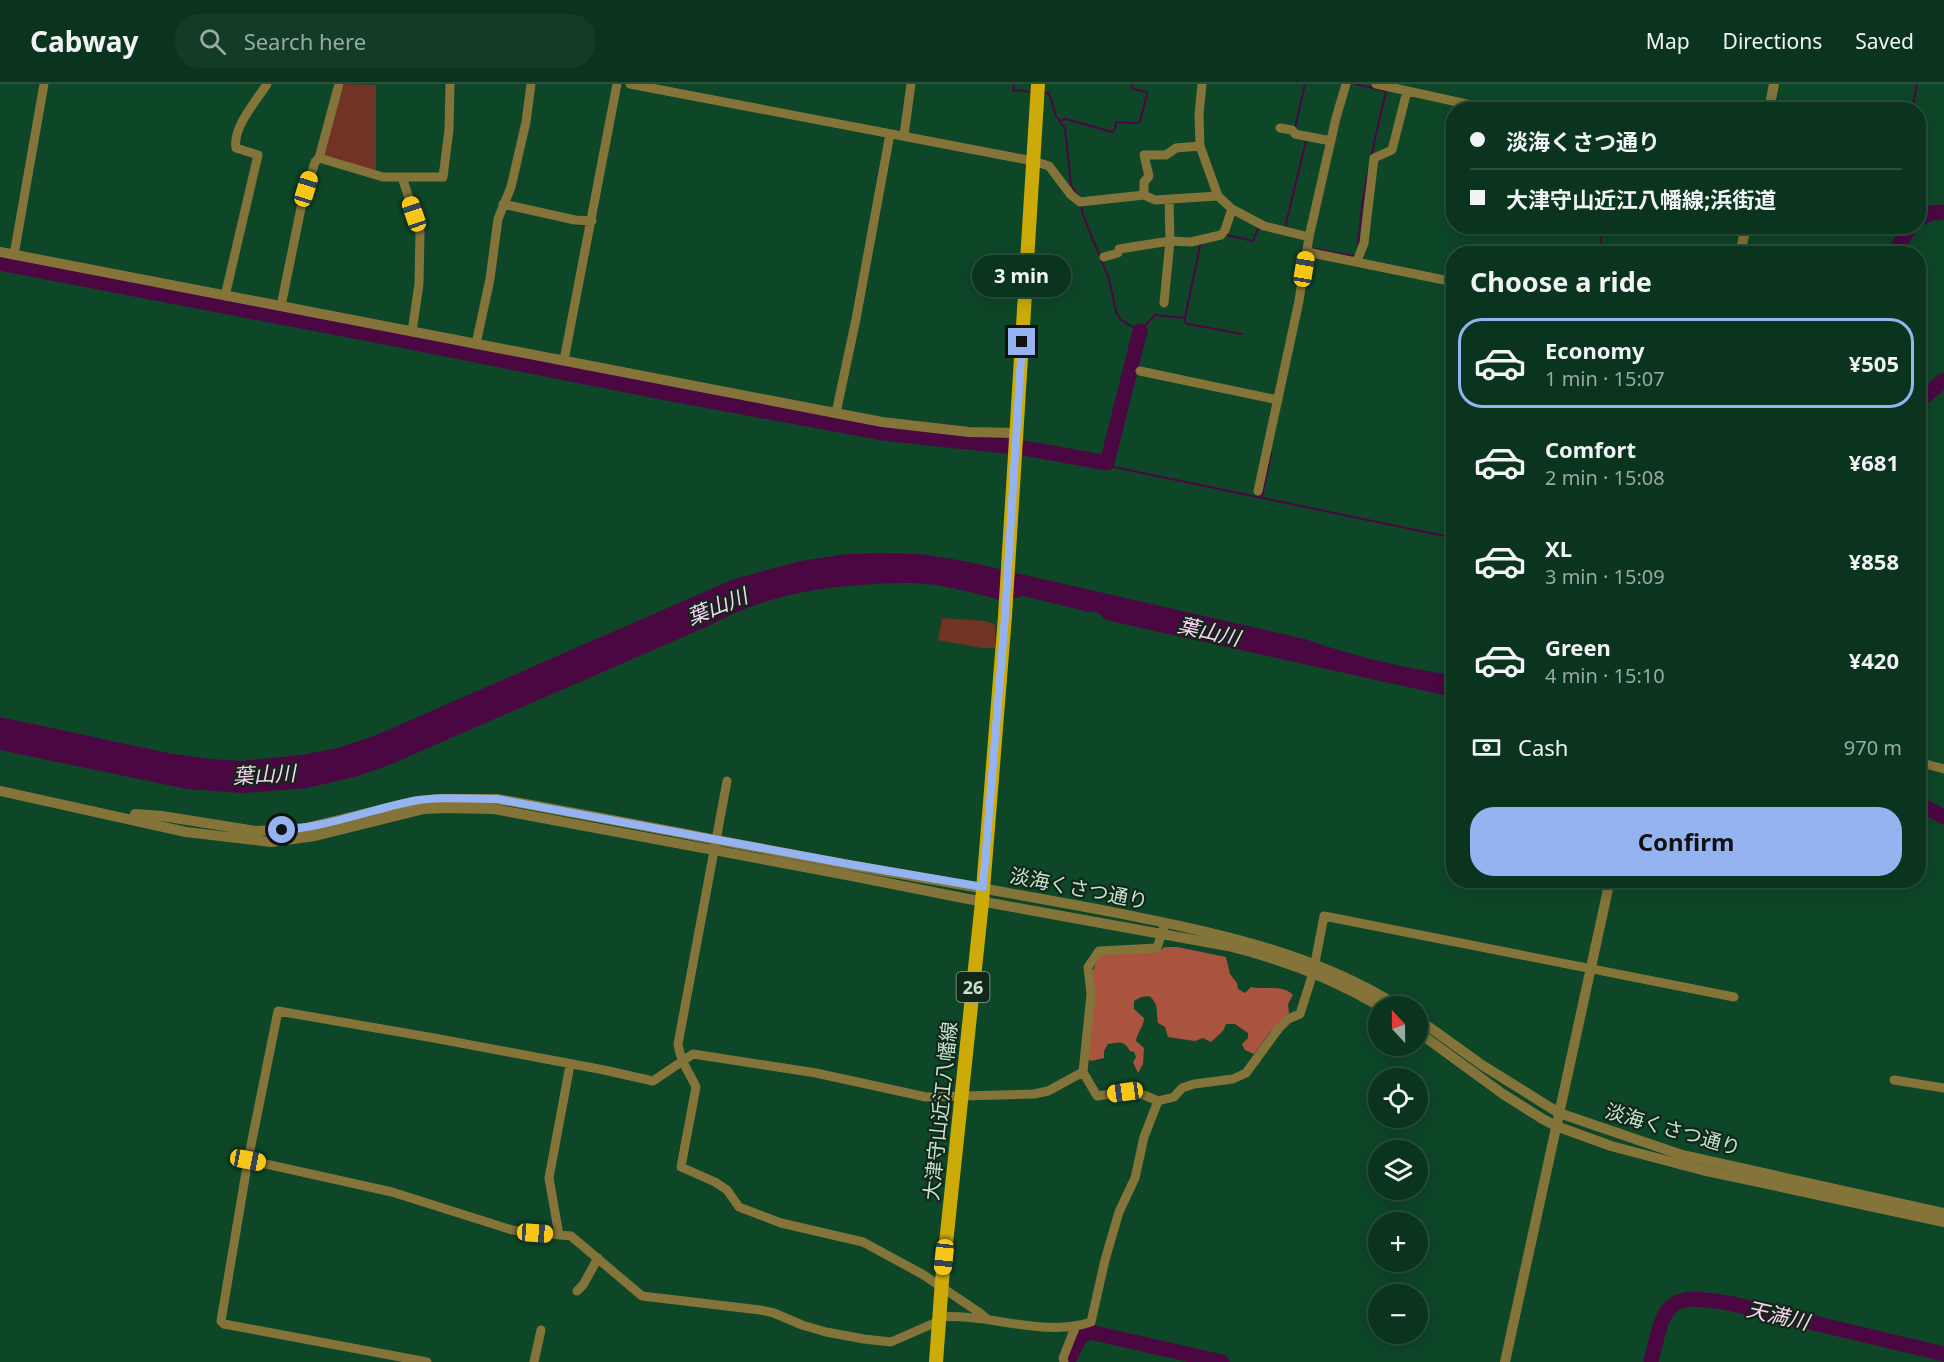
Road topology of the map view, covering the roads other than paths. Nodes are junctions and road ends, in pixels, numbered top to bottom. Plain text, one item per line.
1 (44, 84) edge
2 (267, 84) edge
3 (339, 84) edge
4 (450, 84) edge
5 (531, 84) edge
6 (617, 84) edge
7 (630, 84) edge
8 (911, 84) edge
9 (1038, 84) edge
10 (1202, 84) edge
11 (1346, 84) edge
12 (1376, 84) edge
13 (1774, 84) edge
14 (1405, 88) edge
15 (1461, 102) edge
16 (1771, 102) edge
17 (1280, 128) dead end
18 (890, 134) junction
19 (904, 135) junction
20 (1331, 141) junction
21 (1200, 146) junction
22 (319, 158) junction
23 (1033, 161) junction
24 (402, 177) junction
25 (1144, 195) junction
26 (1218, 196) junction
27 (1169, 200) junction
28 (503, 204) junction
29 (1232, 209) junction
30 (592, 220) junction
31 (1309, 237) junction
32 (1170, 241) junction
33 (0, 252) edge
34 (1310, 253) junction
35 (14, 255) junction
36 (1104, 257) dead end
37 (1357, 261) junction
38 (1446, 280) edge
39 (225, 296) junction
40 (1164, 303) dead end
41 (281, 306) junction
42 (412, 332) junction
43 (476, 344) junction
44 (564, 360) junction
45 (1140, 371) dead end
46 (1278, 399) junction
47 (836, 413) junction
48 (1016, 442) junction
49 (1258, 491) dead end
50 (1926, 764) edge
51 (1944, 769) edge
52 (727, 781) dead end
53 (0, 791) edge
54 (715, 844) junction
55 (983, 887) junction
56 (1608, 888) edge
57 (982, 902) junction
58 (1164, 928) junction
59 (1314, 968) junction
60 (1591, 969) junction
61 (1382, 996) edge
62 (1734, 997) dead end
63 (1368, 1000) edge
64 (1428, 1026) edge
65 (1428, 1039) edge
66 (681, 1062) junction
67 (570, 1065) junction
68 (1083, 1072) junction
69 (1893, 1080) dead end
70 (1944, 1088) edge
71 (961, 1097) junction
72 (1158, 1101) junction
73 (1559, 1113) junction
74 (1556, 1126) junction
75 (248, 1160) junction
76 (1944, 1213) edge
77 (1944, 1222) edge
78 (559, 1235) junction
79 (598, 1258) junction
80 (941, 1287) junction
81 (577, 1291) dead end
82 (939, 1319) junction
83 (987, 1319) junction
84 (1075, 1328) junction
85 (541, 1330) dead end
86 (1064, 1361) edge
87 (427, 1362) edge
88 (534, 1362) edge
89 (936, 1362) edge
90 (1505, 1362) edge

1 - 35 street
2 - 39 street
3 - 22 street
4 - 24 street
5 - 28 street
6 - 30 street
7 - 18 street
8 - 19 street
9 - 23 main road, 26
10 - 21 street
11 - 20 street
12 - 14 street
13 - 16 street
14 - 15 street
14 - 37 street
17 - 20 street
18 - 19 street
18 - 47 street
19 - 23 street
20 - 31 street
21 - 25 street
21 - 26 street
22 - 24 street
22 - 41 street
23 - 25 street
23 - 48 main road, 26
24 - 42 street
25 - 27 street
26 - 27 street
26 - 29 street
27 - 32 street
28 - 30 street
28 - 43 street
29 - 31 street
29 - 32 street
30 - 44 street
31 - 34 street
32 - 36 street
32 - 40 street
33 - 35 street
34 - 37 street
34 - 46 street
35 - 39 street
37 - 38 street
39 - 41 street
41 - 42 street
42 - 43 street
43 - 44 street
44 - 47 street
45 - 46 street
46 - 49 street
47 - 48 street
48 - 55 main road, 大津守山近江八幡線 / 26
50 - 51 street
52 - 54 street
53 - 54 street, 淡海くさつ通り
54 - 55 street, 淡海くさつ通り
54 - 57 street, 淡海くさつ通り
54 - 66 street
55 - 57 main road, 大津守山近江八幡線 / 26
55 - 58 street, 淡海くさつ通り
56 - 60 street
57 - 58 street, 淡海くさつ通り
57 - 71 main road, 大津守山近江八幡線 / 26
58 - 59 street, 淡海くさつ通り
58 - 68 street
59 - 60 street
59 - 61 street, 淡海くさつ通り
59 - 63 street, 淡海くさつ通り
59 - 72 street
60 - 62 street
60 - 73 street
64 - 73 street, 淡海くさつ通り
65 - 74 street, 淡海くさつ通り
66 - 67 street
66 - 71 street
66 - 80 street
67 - 75 street
67 - 78 street
68 - 71 street
68 - 72 street
69 - 70 street
71 - 80 main road, 大津守山近江八幡線 / 26
72 - 84 street
73 - 74 street
73 - 76 street, 淡海くさつ通り
74 - 77 street, 淡海くさつ通り
74 - 90 street
75 - 78 street
75 - 87 street
78 - 79 street
79 - 81 street
79 - 82 street
80 - 82 main road, 大津守山近江八幡線 / 26
80 - 83 street
82 - 83 street
82 - 89 main road, 大津守山近江八幡線 / 26
83 - 84 street
84 - 86 street
85 - 88 street

